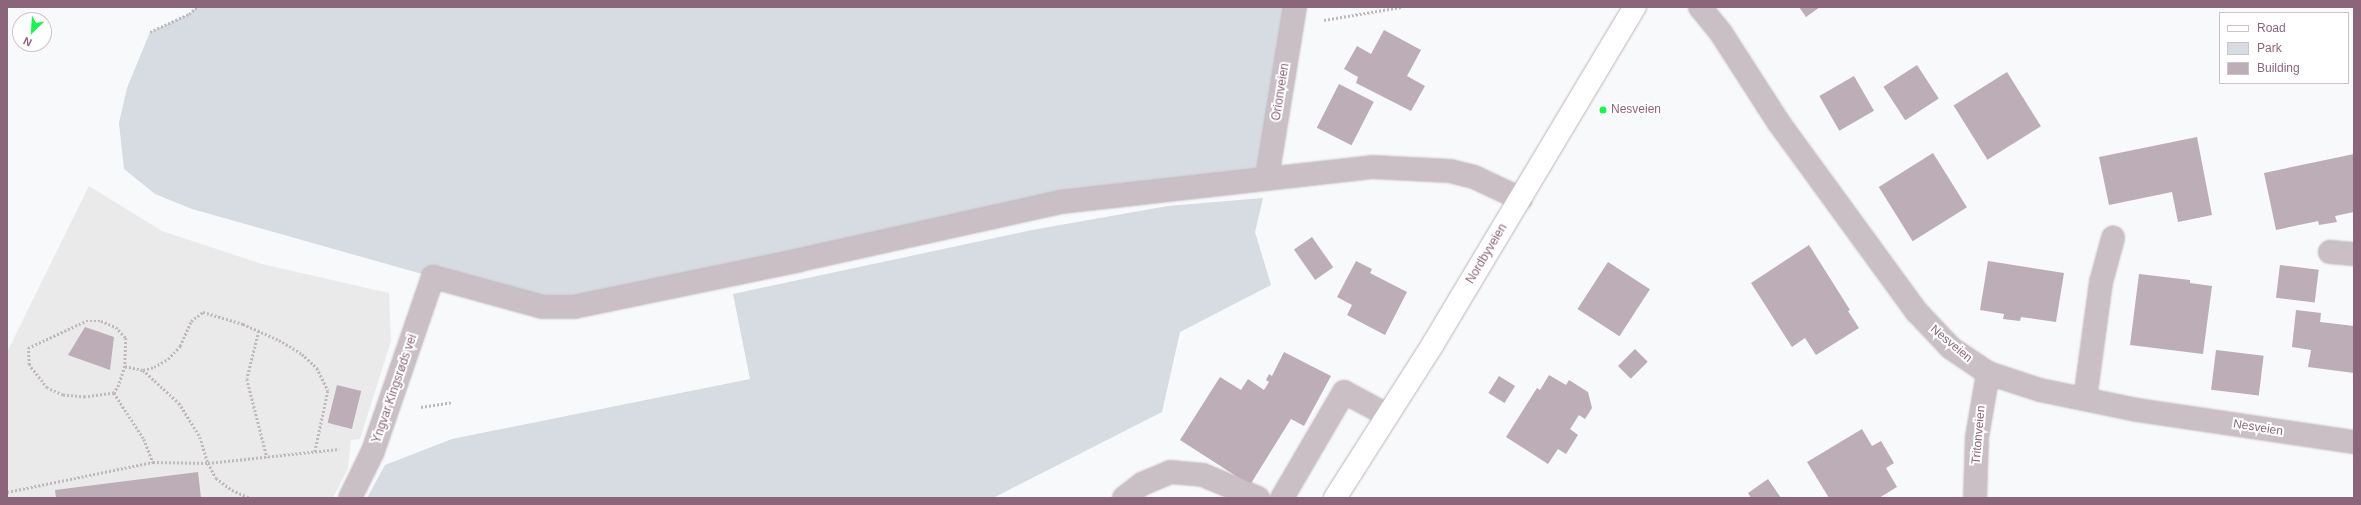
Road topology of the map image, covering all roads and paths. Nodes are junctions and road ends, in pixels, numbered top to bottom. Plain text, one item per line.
1 (197, 7) edge
2 (1401, 7) edge
3 (1635, 7) edge
4 (1700, 7) edge
5 (1294, 16) edge
6 (150, 32) dead end
7 (1267, 178) junction
8 (1521, 199) junction
9 (2113, 238) dead end
10 (2330, 252) dead end
11 (2354, 254) edge
12 (259, 331) junction
13 (125, 366) junction
14 (143, 370) junction
15 (1988, 373) junction
16 (114, 393) junction
17 (2085, 399) junction
18 (1387, 416) junction
19 (2354, 442) edge
20 (373, 451) junction
21 (315, 452) junction
22 (267, 458) junction
23 (153, 462) junction
24 (208, 463) junction
25 (7, 492) edge
26 (250, 498) edge
27 (350, 498) edge
28 (1124, 498) edge
29 (1258, 498) edge
30 (1282, 498) edge
31 (1335, 498) edge
32 (1975, 498) edge

1 - 6 path
2 - 5 path
3 - 8 main road, Nordbyveien
4 - 15 street, Nesveien
5 - 7 street, Orionveien
7 - 8 street
7 - 20 street, Yngvar Kingsrøds vei
8 - 18 main road, Nordbyveien
9 - 17 street
10 - 11 street
12 - 14 path
12 - 21 path
12 - 22 path
13 - 14 path
13 - 16 path
13 - 16 path
14 - 24 path
15 - 17 street, Nesveien
15 - 32 street, Tritonveien
16 - 23 path
17 - 19 street, Nesveien
18 - 30 street
18 - 31 main road, Nordbyveien
20 - 21 path
20 - 27 street, Yngvar Kingsrøds vei
21 - 22 path
22 - 24 path
23 - 24 path
23 - 25 path
24 - 26 path
28 - 29 street

